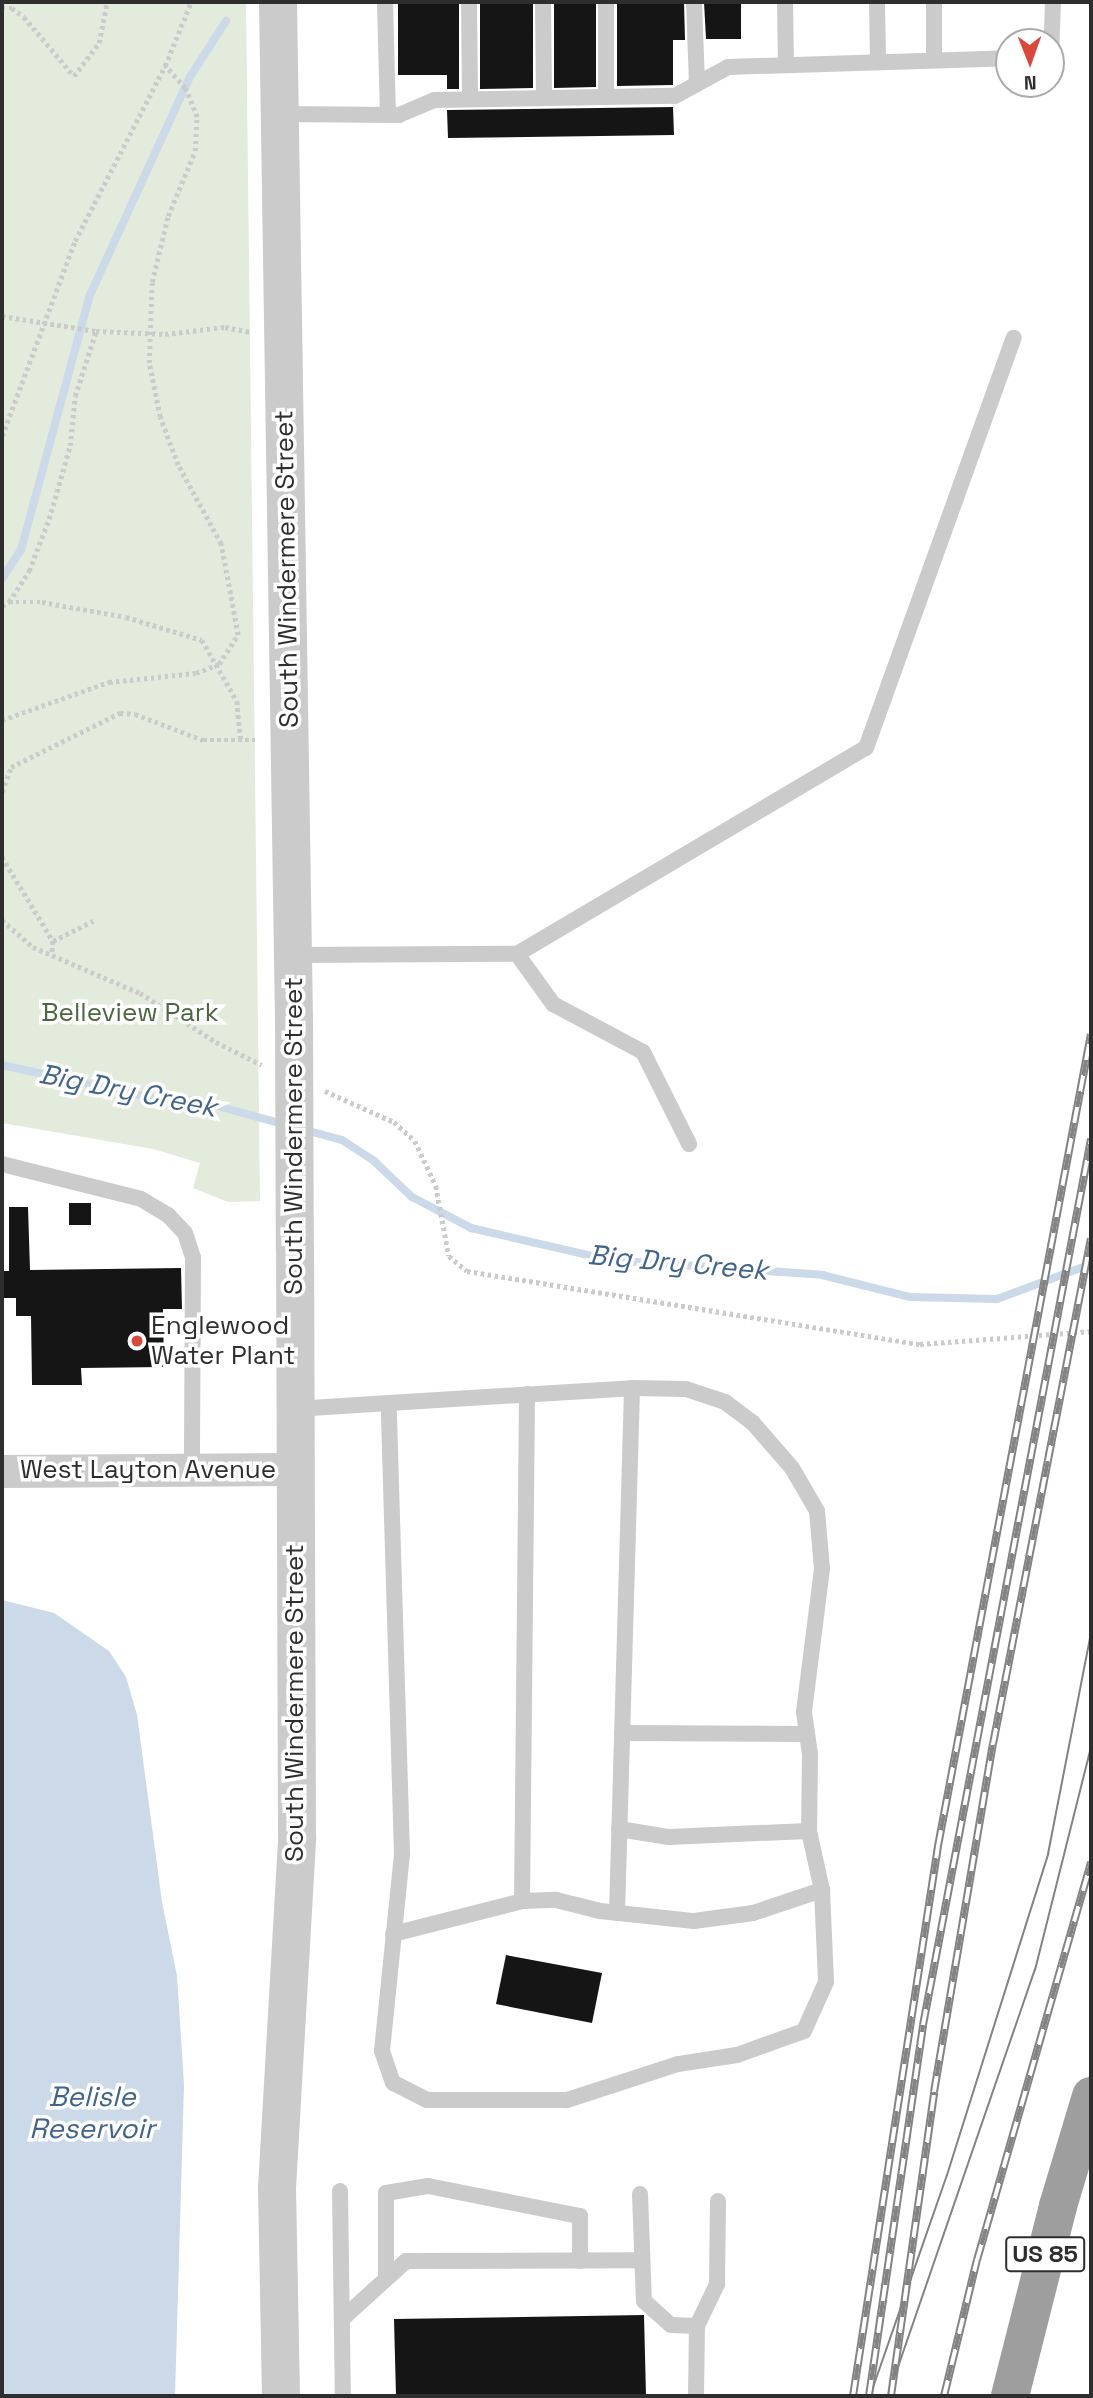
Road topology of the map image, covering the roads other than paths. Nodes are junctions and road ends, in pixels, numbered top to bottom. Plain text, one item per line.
1 (278, 2) edge
2 (385, 2) edge
3 (469, 2) edge
4 (543, 2) edge
5 (606, 2) edge
6 (694, 2) edge
7 (785, 2) edge
8 (877, 2) edge
9 (934, 2) edge
10 (1053, 2) edge
11 (1052, 28) edge
12 (995, 58) edge
13 (934, 60) junction
14 (878, 62) junction
15 (786, 65) junction
16 (697, 84) junction
17 (606, 97) junction
18 (544, 98) junction
19 (470, 99) junction
20 (279, 114) junction
21 (388, 115) junction
22 (1014, 338) dead end
23 (517, 954) junction
24 (292, 955) junction
25 (689, 1144) dead end
26 (2, 1164) edge
27 (632, 1388) junction
28 (527, 1394) junction
29 (389, 1403) junction
30 (295, 1409) junction
31 (295, 1469) junction
32 (191, 1470) junction
33 (2, 1471) edge
34 (622, 1733) junction
35 (807, 1734) junction
36 (619, 1829) junction
37 (809, 1831) junction
38 (822, 1890) junction
39 (522, 1901) junction
40 (617, 1913) junction
41 (393, 1934) junction
42 (1091, 2096) edge
43 (340, 2191) dead end
44 (640, 2194) dead end
45 (718, 2201) dead end
46 (642, 2260) junction
47 (580, 2261) junction
48 (386, 2280) junction
49 (342, 2319) junction
50 (697, 2326) junction
51 (281, 2396) edge
52 (342, 2396) edge
53 (696, 2396) edge
54 (1010, 2396) edge

1 - 20 street, South Windermere Street
2 - 21 lane
3 - 19 lane
4 - 18 lane
5 - 17 lane
6 - 16 lane
7 - 15 lane
8 - 14 lane
9 - 13 lane
10 - 11 lane
12 - 13 lane
13 - 14 lane
14 - 15 lane
15 - 16 lane
16 - 17 lane
17 - 18 lane
18 - 19 lane
19 - 21 lane
20 - 21 lane
20 - 24 street, South Windermere Street
22 - 23 lane
23 - 24 lane
23 - 25 lane
24 - 30 street, South Windermere Street, bridge
26 - 32 lane
27 - 28 lane
27 - 34 lane
27 - 35 lane
28 - 29 lane
28 - 39 lane
29 - 30 lane
29 - 41 lane
30 - 31 street, South Windermere Street
31 - 32 street, West Layton Avenue
31 - 51 street, South Windermere Street
32 - 33 street, West Layton Avenue
34 - 35 lane
34 - 36 lane
35 - 37 lane
36 - 37 lane
36 - 40 lane
37 - 38 lane
38 - 40 lane
38 - 41 lane
39 - 40 lane
39 - 41 lane
42 - 54 highway, US 85
43 - 49 lane
44 - 46 lane
45 - 50 lane
46 - 47 lane
46 - 50 lane
47 - 48 lane
47 - 48 lane
48 - 49 lane
49 - 52 lane
50 - 53 lane

